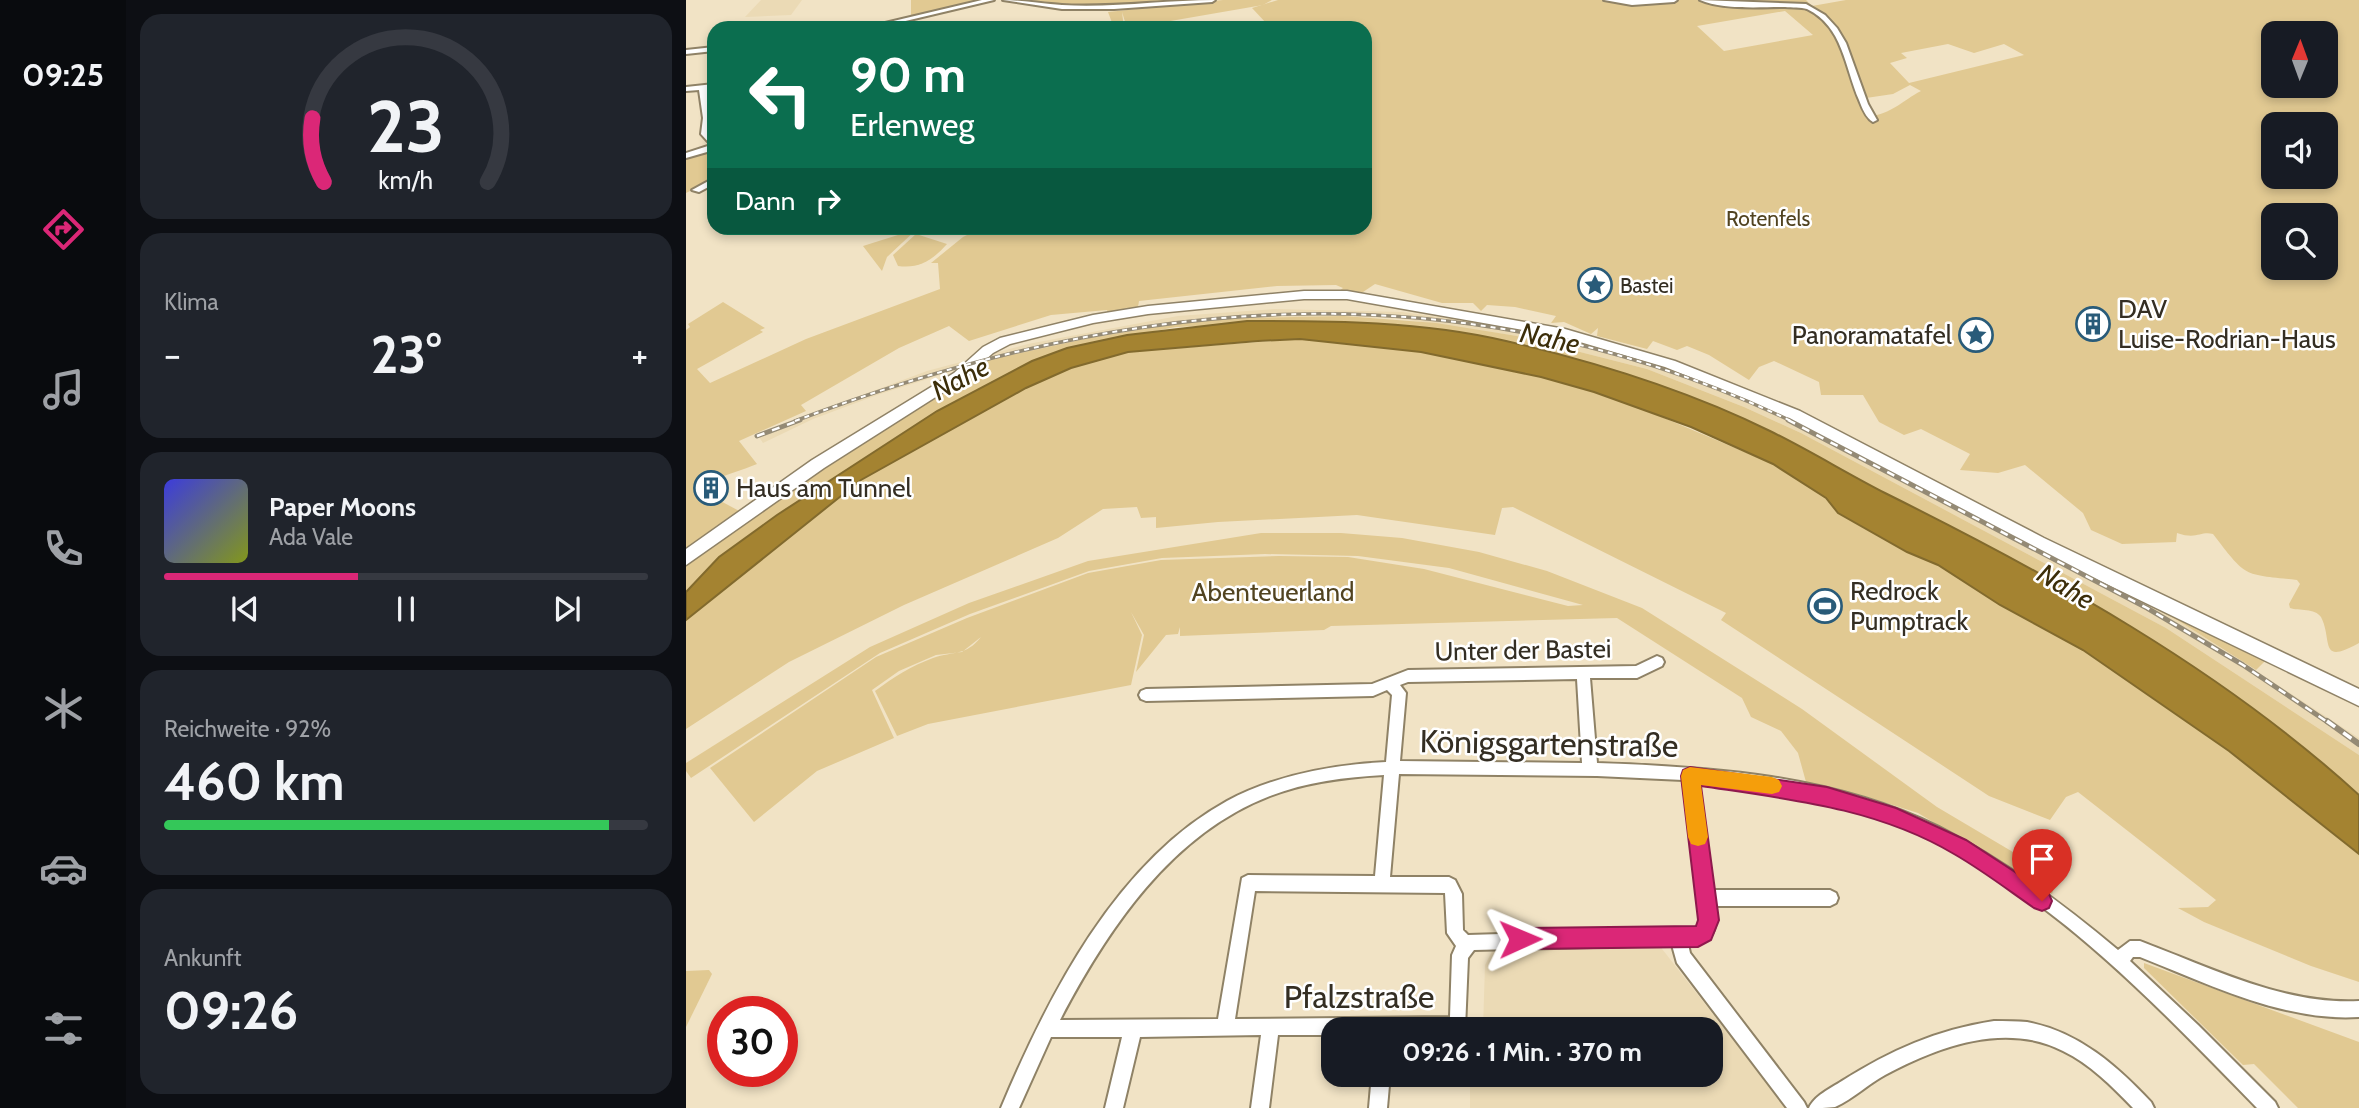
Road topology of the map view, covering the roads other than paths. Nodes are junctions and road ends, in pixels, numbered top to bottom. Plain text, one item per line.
1 (991, 0) edge
2 (1006, 0) edge
3 (1212, 0) edge
4 (1607, 0) edge
5 (1674, 0) edge
6 (1703, 0) edge
7 (908, 19) joint
8 (899, 21) edge
9 (707, 50) edge
10 (686, 52) edge
11 (707, 88) edge
12 (703, 89) junction
13 (688, 90) edge
14 (707, 118) edge
15 (707, 118) edge
16 (1873, 120) dead end
17 (707, 136) edge
18 (707, 148) edge
19 (686, 156) edge
20 (707, 184) edge
21 (696, 190) dead end
22 (686, 558) edge
23 (1657, 662) dead end
24 (1583, 673) junction
25 (1389, 683) junction
26 (1146, 695) dead end
27 (2359, 698) edge
28 (1393, 770) junction
29 (1590, 770) junction
30 (1690, 776) junction
31 (1382, 884) junction
32 (1706, 898) junction
33 (1830, 898) dead end
34 (1678, 937) junction
35 (1466, 945) junction
36 (2118, 961) junction
37 (2359, 1009) edge
38 (1458, 1017) edge
39 (1225, 1027) junction
40 (1271, 1027) junction
41 (1321, 1027) edge
42 (1133, 1028) junction
43 (1048, 1029) junction
44 (1380, 1087) edge
45 (1010, 1108) edge
46 (1114, 1108) edge
47 (1260, 1108) edge
48 (1378, 1108) edge
49 (1798, 1108) edge
50 (1818, 1108) edge
51 (2145, 1108) edge
52 (2269, 1108) edge

1 - 7 street
2 - 3 street
4 - 5 street
6 - 16 street
7 - 8 street
9 - 10 street
11 - 12 street
12 - 13 street
12 - 14 street
15 - 17 street
18 - 19 street
20 - 21 street
22 - 27 main road
23 - 24 street, Unter der Bastei
24 - 25 street, Unter der Bastei
24 - 29 street
25 - 26 street, Unter der Bastei
25 - 28 street
28 - 29 street, Königsgartenstraße
28 - 31 street
28 - 43 street, Königsgartenstraße
29 - 30 street, Königsgartenstraße
30 - 32 street
30 - 36 street, Königsgartenstraße
31 - 35 street
31 - 39 street
32 - 33 street
32 - 34 street
34 - 35 street
34 - 49 street
35 - 38 street, Pfalzstraße
36 - 37 street
36 - 52 street, Königsgartenstraße
39 - 40 street, Pfalzstraße
39 - 42 street, Pfalzstraße
40 - 41 street, Pfalzstraße
40 - 47 street
42 - 43 street, Pfalzstraße
42 - 46 street
43 - 45 street, Königsgartenstraße
44 - 48 street
50 - 51 street

